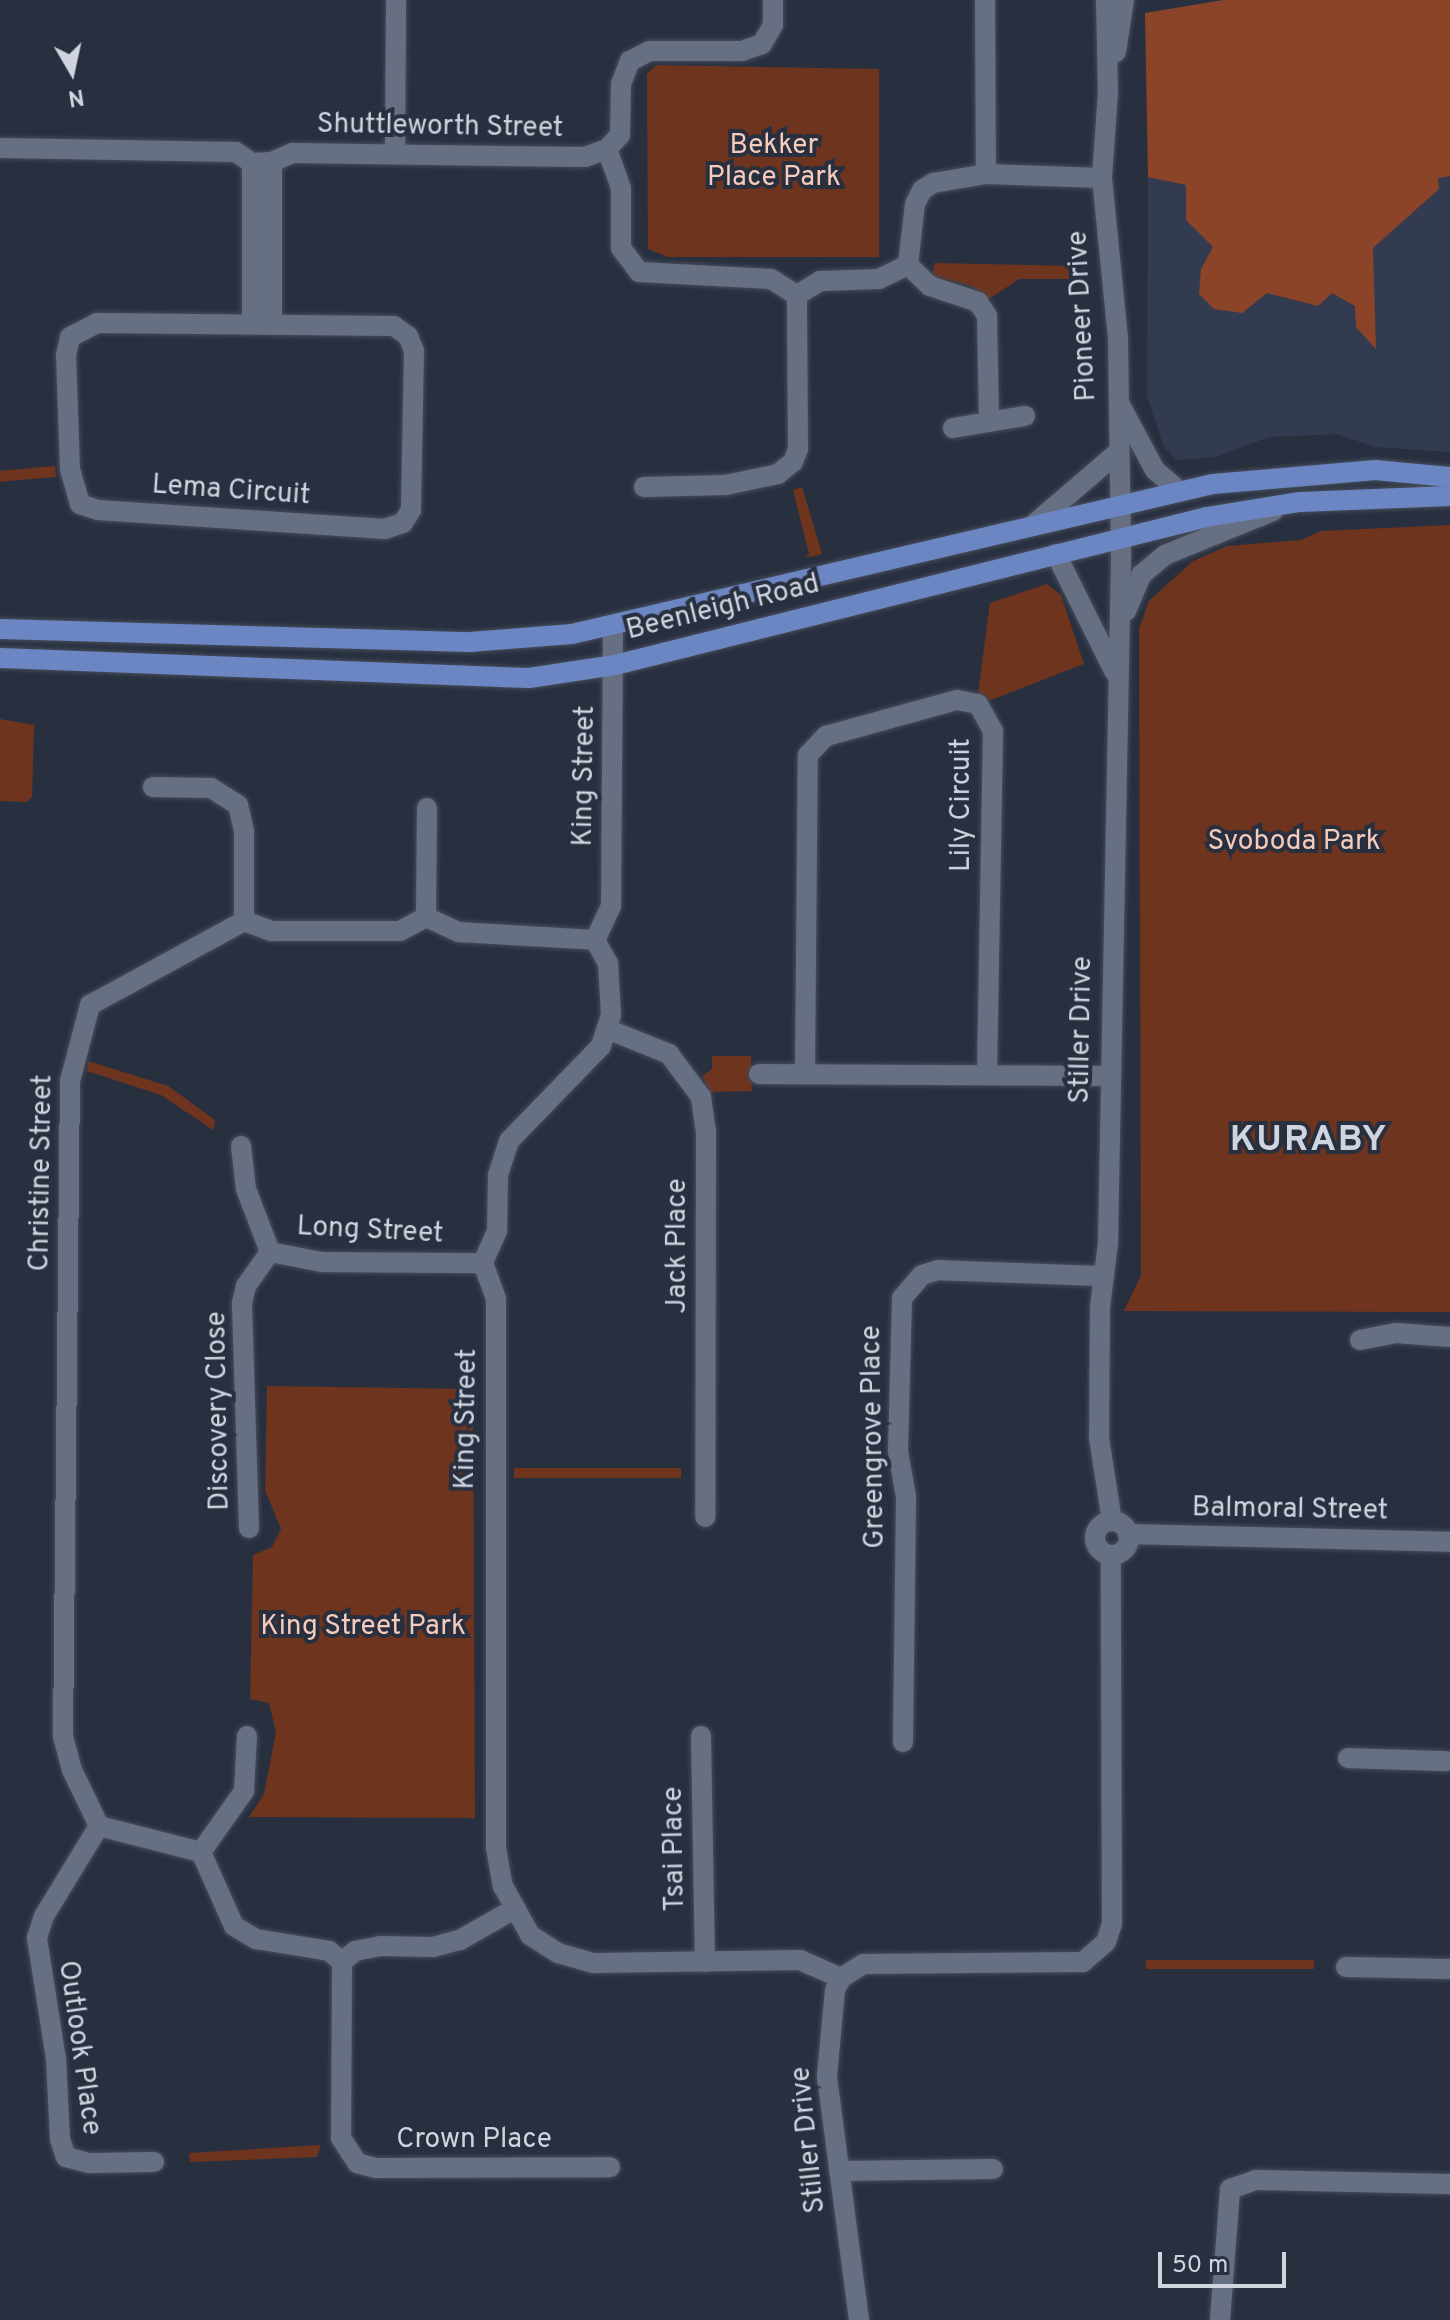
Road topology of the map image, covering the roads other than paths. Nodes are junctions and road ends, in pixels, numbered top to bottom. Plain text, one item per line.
1 (396, 0) edge
2 (773, 0) edge
3 (985, 0) edge
4 (1106, 0) edge
5 (1124, 0) edge
6 (1108, 92) junction
7 (0, 148) edge
8 (607, 149) junction
9 (395, 154) junction
10 (262, 163) junction
11 (986, 174) junction
12 (1102, 178) junction
13 (908, 265) junction
14 (797, 295) junction
15 (262, 323) junction
16 (1117, 399) junction
17 (1025, 416) dead end
18 (989, 422) junction
19 (953, 428) dead end
20 (1116, 454) junction
21 (1450, 477) edge
22 (644, 487) dead end
23 (1178, 490) junction
24 (1450, 496) edge
25 (1300, 502) junction
26 (1118, 503) junction
27 (1034, 524) junction
28 (1120, 537) junction
29 (1056, 554) junction
30 (613, 627) junction
31 (1, 628) edge
32 (1116, 652) junction
33 (0, 658) edge
34 (615, 665) junction
35 (1115, 675) junction
36 (153, 787) dead end
37 (427, 808) dead end
38 (426, 917) junction
39 (244, 921) junction
40 (595, 940) junction
41 (607, 1029) junction
42 (805, 1072) junction
43 (759, 1074) dead end
44 (987, 1074) junction
45 (1109, 1076) junction
46 (241, 1146) dead end
47 (270, 1252) junction
48 (483, 1263) junction
49 (1104, 1276) junction
50 (1450, 1337) edge
51 (1360, 1340) dead end
52 (705, 1517) dead end
53 (249, 1528) dead end
54 (1120, 1528) junction
55 (1450, 1542) edge
56 (1111, 1555) junction
57 (247, 1736) dead end
58 (701, 1736) dead end
59 (903, 1742) dead end
60 (1348, 1758) dead end
61 (1449, 1761) edge
62 (99, 1826) junction
63 (201, 1852) junction
64 (516, 1908) junction
65 (342, 1962) junction
66 (705, 1962) junction
67 (1346, 1967) dead end
68 (1450, 1969) edge
69 (841, 1978) junction
70 (154, 2162) dead end
71 (610, 2167) dead end
72 (993, 2169) dead end
73 (839, 2171) junction
74 (1450, 2184) edge
75 (859, 2320) edge
76 (1220, 2320) edge

1 - 9 street
2 - 8 street
3 - 11 street
4 - 6 street, Pioneer Drive
5 - 6 street, Pioneer Drive
6 - 12 street, Pioneer Drive
7 - 10 street
8 - 9 street, Shuttleworth Street
8 - 14 street
9 - 10 street, Shuttleworth Street
10 - 15 street
11 - 12 street
11 - 13 street
12 - 16 street, Pioneer Drive
13 - 14 street
13 - 18 street
14 - 22 street
15 - 15 street, Lema Circuit
16 - 20 street, Pioneer Drive
16 - 23 street
17 - 18 street
18 - 19 street
20 - 26 street, Pioneer Drive
20 - 27 street
21 - 23 main road, Beenleigh Road
23 - 26 main road, Beenleigh Road
24 - 25 main road, Beenleigh Road
25 - 28 main road, Beenleigh Road
25 - 32 street
26 - 27 main road, Beenleigh Road
26 - 28 street, Pioneer Drive
27 - 30 main road, Beenleigh Road
28 - 29 main road, Beenleigh Road
28 - 32 street, Stiller Drive
29 - 34 main road, Beenleigh Road
29 - 35 street
30 - 31 main road, Beenleigh Road
30 - 34 street, King Street
32 - 35 street, Stiller Drive
33 - 34 main road, Beenleigh Road
34 - 40 street, King Street
35 - 45 street, Stiller Drive
36 - 39 street
37 - 38 street
38 - 39 street
38 - 40 street
39 - 62 street, Christine Street
40 - 41 street
41 - 48 street
41 - 52 street, Jack Place
42 - 43 street
42 - 44 street
42 - 44 street, Lily Circuit
44 - 45 street
45 - 49 street, Stiller Drive
46 - 47 street, Long Street
47 - 48 street, Long Street
47 - 53 street, Discovery Close
48 - 64 street, King Street
49 - 54 street, Stiller Drive
49 - 59 street, Greengrove Place
50 - 51 street
54 - 55 street, Balmoral Street
54 - 56 street
54 - 56 street
56 - 69 street
57 - 63 street
58 - 66 street, Tsai Place
60 - 61 street
62 - 63 street
62 - 70 street, Outlook Place
63 - 65 street
64 - 65 street
64 - 66 street, King Street
65 - 71 street, Crown Place
66 - 69 street, King Street
67 - 68 street
69 - 73 street, Stiller Drive
72 - 73 street
73 - 75 street, Stiller Drive
74 - 76 street

